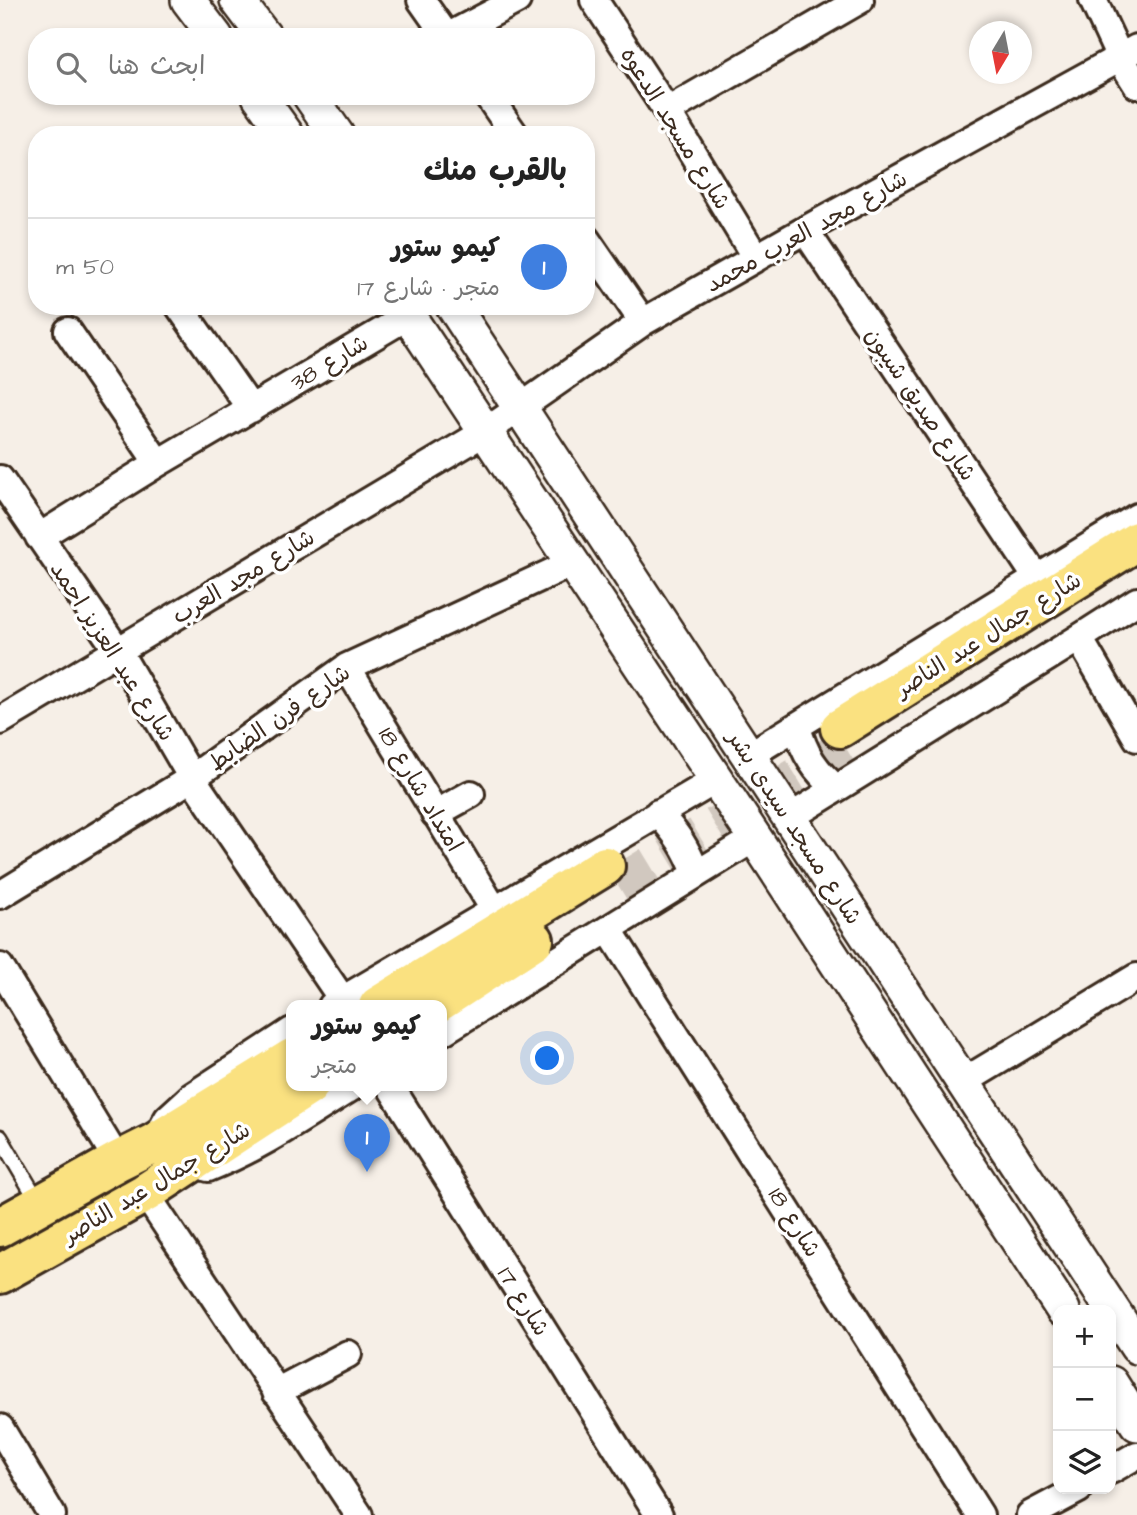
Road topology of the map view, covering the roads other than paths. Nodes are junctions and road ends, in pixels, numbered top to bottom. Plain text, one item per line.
1 (188, 0) edge
2 (237, 0) edge
3 (421, 0) edge
4 (517, 0) edge
5 (594, 0) edge
6 (860, 0) edge
7 (1093, 0) edge
8 (209, 28) edge
9 (258, 28) edge
10 (441, 28) edge
11 (464, 28) edge
12 (1129, 53) edge
13 (1137, 85) edge
14 (265, 105) edge
15 (494, 105) edge
16 (667, 111) junction
17 (281, 126) edge
18 (509, 126) edge
19 (805, 230) junction
20 (595, 252) edge
21 (756, 258) junction
22 (185, 315) edge
23 (399, 315) edge
24 (408, 315) edge
25 (459, 315) edge
26 (643, 322) junction
27 (68, 331) dead end
28 (519, 408) junction
29 (251, 409) junction
30 (485, 432) junction
31 (158, 463) junction
32 (0, 479) edge
33 (1137, 517) edge
34 (39, 537) junction
35 (1137, 541) edge
36 (572, 563) junction
37 (1137, 566) edge
38 (1037, 578) junction
39 (1137, 601) edge
40 (1079, 638) junction
41 (118, 651) junction
42 (348, 667) junction
43 (0, 721) edge
44 (797, 727) junction
45 (1137, 738) edge
46 (748, 756) junction
47 (192, 778) junction
48 (716, 780) junction
49 (836, 789) junction
50 (471, 794) dead end
51 (658, 813) junction
52 (435, 814) junction
53 (789, 818) junction
54 (755, 838) junction
55 (696, 873) junction
56 (0, 895) edge
57 (495, 911) junction
58 (609, 930) junction
59 (0, 967) edge
60 (1137, 977) edge
61 (347, 1000) edge
62 (356, 1000) edge
63 (358, 1000) edge
64 (441, 1000) edge
65 (447, 1029) edge
66 (286, 1035) edge
67 (286, 1062) edge
68 (963, 1082) junction
69 (301, 1091) edge
70 (346, 1091) edge
71 (393, 1091) edge
72 (0, 1137) edge
73 (154, 1143) junction
74 (118, 1161) junction
75 (157, 1186) junction
76 (40, 1205) junction
77 (0, 1227) edge
78 (0, 1274) edge
79 (1060, 1305) edge
80 (1137, 1347) edge
81 (348, 1354) dead end
82 (1116, 1391) edge
83 (276, 1392) junction
84 (1137, 1424) edge
85 (0, 1428) edge
86 (1137, 1455) edge
87 (1116, 1467) edge
88 (1070, 1494) edge
89 (52, 1515) edge
90 (359, 1515) edge
91 (659, 1515) edge
92 (980, 1515) edge
93 (1030, 1515) edge

1 - 8 street
2 - 9 street
3 - 10 street
4 - 11 street
5 - 16 street, شارع مسجد الدعوه
6 - 16 street
7 - 12 street
12 - 13 street
12 - 19 street, شارع مجد العرب محمد
14 - 17 street
15 - 18 street
16 - 21 street, شارع مسجد الدعوه
19 - 21 street, شارع مجد العرب محمد
19 - 38 street, شارع صديق شيبون
20 - 26 street
21 - 26 street, شارع مجد العرب محمد
22 - 29 street
23 - 29 street, شارع 38
24 - 30 street, شارع مسجد سيدى بشر
25 - 28 street, شارع مسجد سيدى بشر
26 - 28 street, شارع مجد العرب محمد
27 - 31 street
28 - 30 street, شارع مجد العرب محمد
28 - 46 street, شارع مسجد سيدى بشر
29 - 31 street, شارع 38
30 - 36 street, شارع مسجد سيدى بشر
30 - 41 street, شارع مجد العرب
31 - 34 street, شارع 38
32 - 34 street, شارع عبد العزيز احمد
33 - 38 street
34 - 41 street, شارع عبد العزيز احمد
35 - 37 main road, شارع جمال عبد الناصر
36 - 42 street, شارع فرن الضابط
36 - 48 street, شارع مسجد سيدى بشر
38 - 44 street
39 - 40 street
40 - 45 street
40 - 49 street
41 - 43 street, شارع مجد العرب
41 - 47 street, شارع عبد العزيز احمد
42 - 47 street, شارع فرن الضابط
42 - 52 street, امتداد شارع 18
44 - 46 street
44 - 49 street
46 - 53 street, شارع مسجد سيدى بشر
47 - 56 street, شارع فرن الضابط
47 - 61 street, شارع عبد العزيز احمد
48 - 51 street
48 - 54 street, شارع مسجد سيدى بشر
49 - 53 street
50 - 52 street
51 - 55 street
51 - 57 street
52 - 57 street, امتداد شارع 18
53 - 68 street, شارع مسجد سيدى بشر
54 - 55 street
54 - 79 street, شارع مسجد سيدى بشر
55 - 58 street
57 - 62 street
58 - 65 street
58 - 92 street, شارع 18
59 - 74 street
60 - 68 street
63 - 64 main road
66 - 73 street
67 - 73 main road, شارع جمال عبد الناصر
68 - 80 street, شارع مسجد سيدى بشر
69 - 75 main road, شارع جمال عبد الناصر
70 - 75 street
71 - 91 street, شارع 17
72 - 76 lane
73 - 74 main road, شارع جمال عبد الناصر
74 - 76 main road, شارع جمال عبد الناصر
75 - 78 main road, شارع جمال عبد الناصر
75 - 83 street
76 - 77 main road, شارع جمال عبد الناصر
81 - 83 street
82 - 84 street
83 - 90 street
85 - 89 street
86 - 87 street
88 - 93 street

